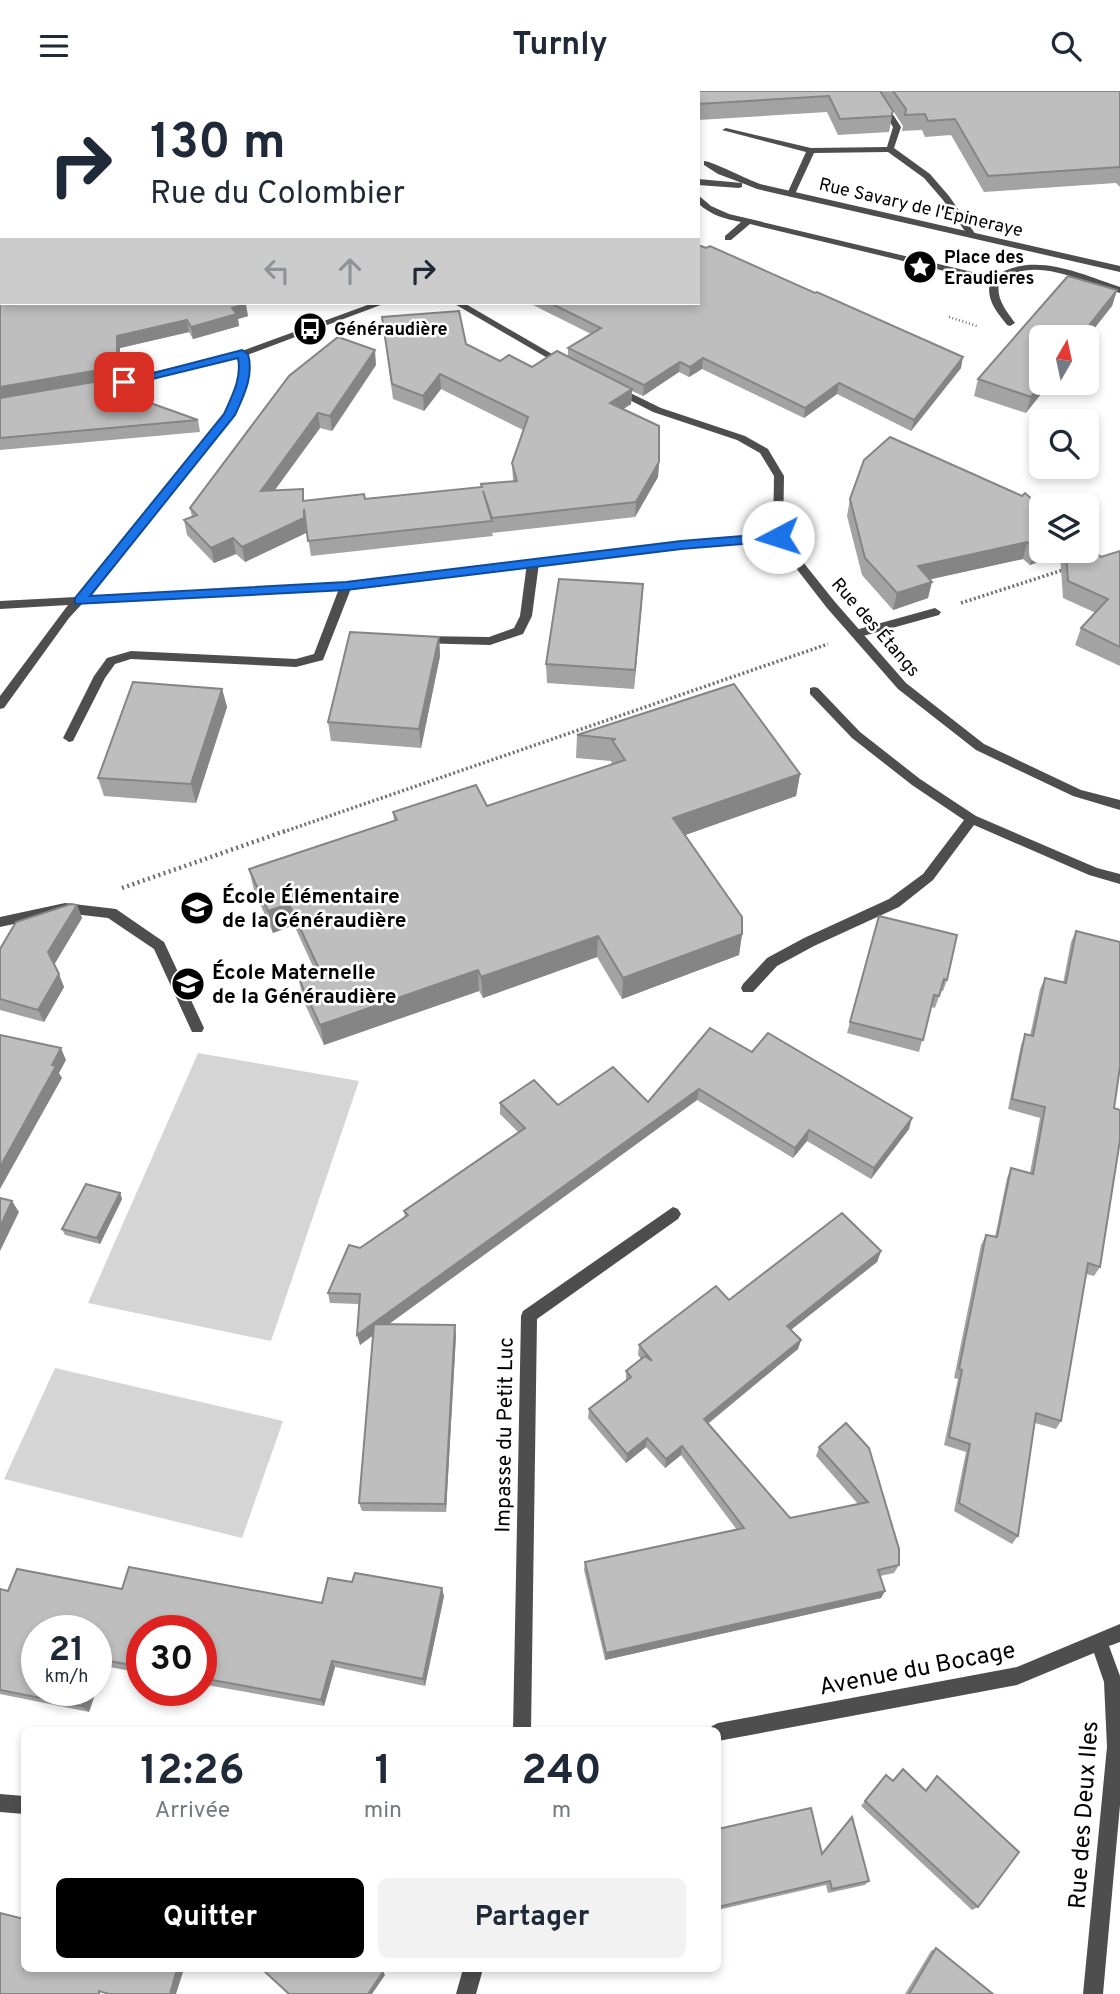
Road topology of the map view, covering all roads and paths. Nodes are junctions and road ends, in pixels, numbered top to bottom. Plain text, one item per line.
1 (874, 91) edge
2 (726, 130) edge
3 (890, 149) junction
4 (811, 151) junction
5 (700, 156) edge
6 (707, 163) junction
7 (700, 178) edge
8 (700, 180) edge
9 (757, 186) junction
10 (791, 194) junction
11 (700, 200) edge
12 (748, 221) junction
13 (971, 235) junction
14 (728, 238) dead end
15 (1062, 256) junction
16 (1056, 269) junction
17 (1120, 269) edge
18 (995, 280) junction
19 (1120, 290) edge
20 (376, 305) edge
21 (462, 305) edge
22 (1010, 323) dead end
23 (242, 354) junction
24 (578, 371) edge
25 (601, 382) edge
26 (85, 391) edge
27 (778, 537) junction
28 (533, 563) junction
29 (1067, 569) edge
30 (346, 586) junction
31 (79, 601) junction
32 (0, 605) edge
33 (935, 612) joint
34 (856, 634) junction
35 (413, 640) edge
36 (814, 691) dead end
37 (0, 705) edge
38 (69, 738) dead end
39 (1120, 805) edge
40 (972, 819) junction
41 (1120, 879) edge
42 (117, 890) dead end
43 (0, 922) edge
44 (748, 988) dead end
45 (197, 1028) dead end
46 (673, 1214) dead end
47 (1120, 1633) edge
48 (1099, 1642) junction
49 (522, 1727) edge
50 (721, 1731) edge
51 (0, 1803) edge
52 (21, 1805) edge
53 (471, 1972) edge
54 (466, 1994) edge
55 (1093, 1994) edge

1 - 3 street
2 - 4 street
3 - 4 street
3 - 13 street
4 - 10 street
5 - 6 street, Rue Savary de l'Epineraye
6 - 7 street, Rue Savary de l'Epineraye
6 - 9 street, Rue Savary de l'Epineraye
8 - 9 street, Rue Savary de l'Epineraye
9 - 10 street, Rue Savary de l'Epineraye
10 - 13 street, Rue Savary de l'Epineraye
11 - 12 street
12 - 14 street
12 - 18 street
13 - 15 street, Rue Savary de l'Epineraye
15 - 16 street
15 - 17 street, Rue Savary de l'Epineraye
16 - 18 street
16 - 19 street
18 - 22 street
20 - 23 street
21 - 24 street
23 - 26 street
23 - 31 street
25 - 27 street
27 - 28 street
27 - 34 street, Rue des Étangs
28 - 30 street
28 - 35 street
29 - 33 path
30 - 31 street
30 - 38 street
31 - 32 street
31 - 37 street
33 - 34 street
34 - 39 street, Rue des Étangs
34 - 42 path
36 - 40 street
40 - 41 street
40 - 44 street
43 - 45 street
46 - 49 street, Impasse du Petit Luc
47 - 48 street, Avenue du Bocage
48 - 50 street, Avenue du Bocage
48 - 55 street, Rue des Deux Iles
51 - 52 street
53 - 54 street

